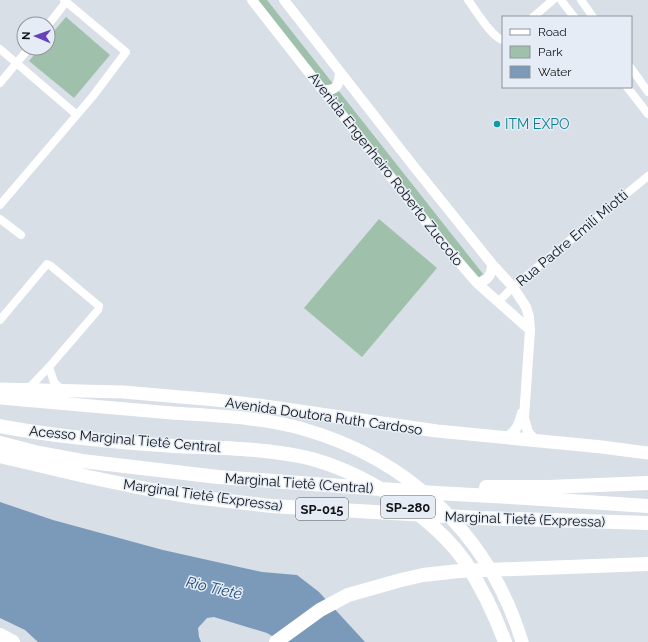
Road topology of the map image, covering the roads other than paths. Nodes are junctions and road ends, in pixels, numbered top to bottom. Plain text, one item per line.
1 (252, 0) edge
2 (284, 0) edge
3 (468, 0) edge
4 (553, 0) edge
5 (561, 0) edge
6 (581, 0) edge
7 (65, 1) edge
8 (54, 16) edge
9 (534, 16) edge
10 (573, 16) edge
11 (592, 16) edge
12 (502, 40) edge
13 (0, 49) edge
14 (22, 56) edge
15 (16, 64) junction
16 (632, 69) edge
17 (340, 72) junction
18 (0, 83) edge
19 (628, 88) edge
20 (323, 90) junction
21 (648, 92) edge
22 (648, 114) edge
23 (76, 116) junction
24 (648, 176) edge
25 (0, 205) edge
26 (0, 219) edge
27 (21, 235) dead end
28 (492, 264) junction
29 (477, 283) junction
30 (513, 287) junction
31 (498, 302) junction
32 (0, 320) edge
33 (530, 330) junction
34 (49, 367) junction
35 (0, 388) edge
36 (28, 389) junction
37 (62, 390) junction
38 (0, 398) edge
39 (524, 406) junction
40 (0, 426) edge
41 (505, 438) junction
42 (536, 441) junction
43 (0, 443) edge
44 (648, 453) edge
45 (0, 456) edge
46 (301, 482) junction
47 (648, 483) edge
48 (648, 506) edge
49 (648, 523) edge
50 (648, 564) edge
51 (0, 635) edge
52 (13, 642) edge
53 (276, 642) edge
54 (505, 642) edge
55 (522, 642) edge

1 - 20 street, Avenida Engenheiro Roberto Zuccolo
2 - 17 street, Avenida Engenheiro Roberto Zuccolo
3 - 12 street
4 - 9 street
5 - 10 street
6 - 11 street
7 - 8 street
7 - 23 street
13 - 15 street
14 - 15 street
15 - 18 street
15 - 23 street
16 - 21 street
17 - 20 street
17 - 28 street, Avenida Engenheiro Roberto Zuccolo
19 - 22 street
20 - 29 street, Avenida Engenheiro Roberto Zuccolo
23 - 25 street
24 - 30 street, Rua Padre Emili Miotti
26 - 27 street
28 - 29 street
28 - 30 street, Avenida Engenheiro Roberto Zuccolo
29 - 31 street, Avenida Engenheiro Roberto Zuccolo
30 - 31 street, Rua Padre Emili Miotti
30 - 33 street, Avenida Engenheiro Roberto Zuccolo
31 - 33 street, Avenida Engenheiro Roberto Zuccolo
32 - 34 street
33 - 39 street, Avenida Engenheiro Roberto Zuccolo
34 - 36 street
34 - 37 street
35 - 36 highway, Avenida Doutora Ruth Cardoso
36 - 37 highway, Avenida Doutora Ruth Cardoso
37 - 41 highway, Avenida Doutora Ruth Cardoso
38 - 55 highway
39 - 41 street, Avenida Engenheiro Roberto Zuccolo
39 - 42 street, Avenida Engenheiro Roberto Zuccolo
40 - 54 highway, Acesso Marginal Tietê Central / SP-280
41 - 42 highway, Avenida Doutora Ruth Cardoso
42 - 44 highway, Avenida Doutora Ruth Cardoso
43 - 46 highway, Marginal Tietê (Central)
45 - 49 highway, Marginal Tietê (Expressa) / SP-015
46 - 47 highway
46 - 48 highway, Marginal Tietê (Central)
50 - 53 highway
51 - 52 highway

